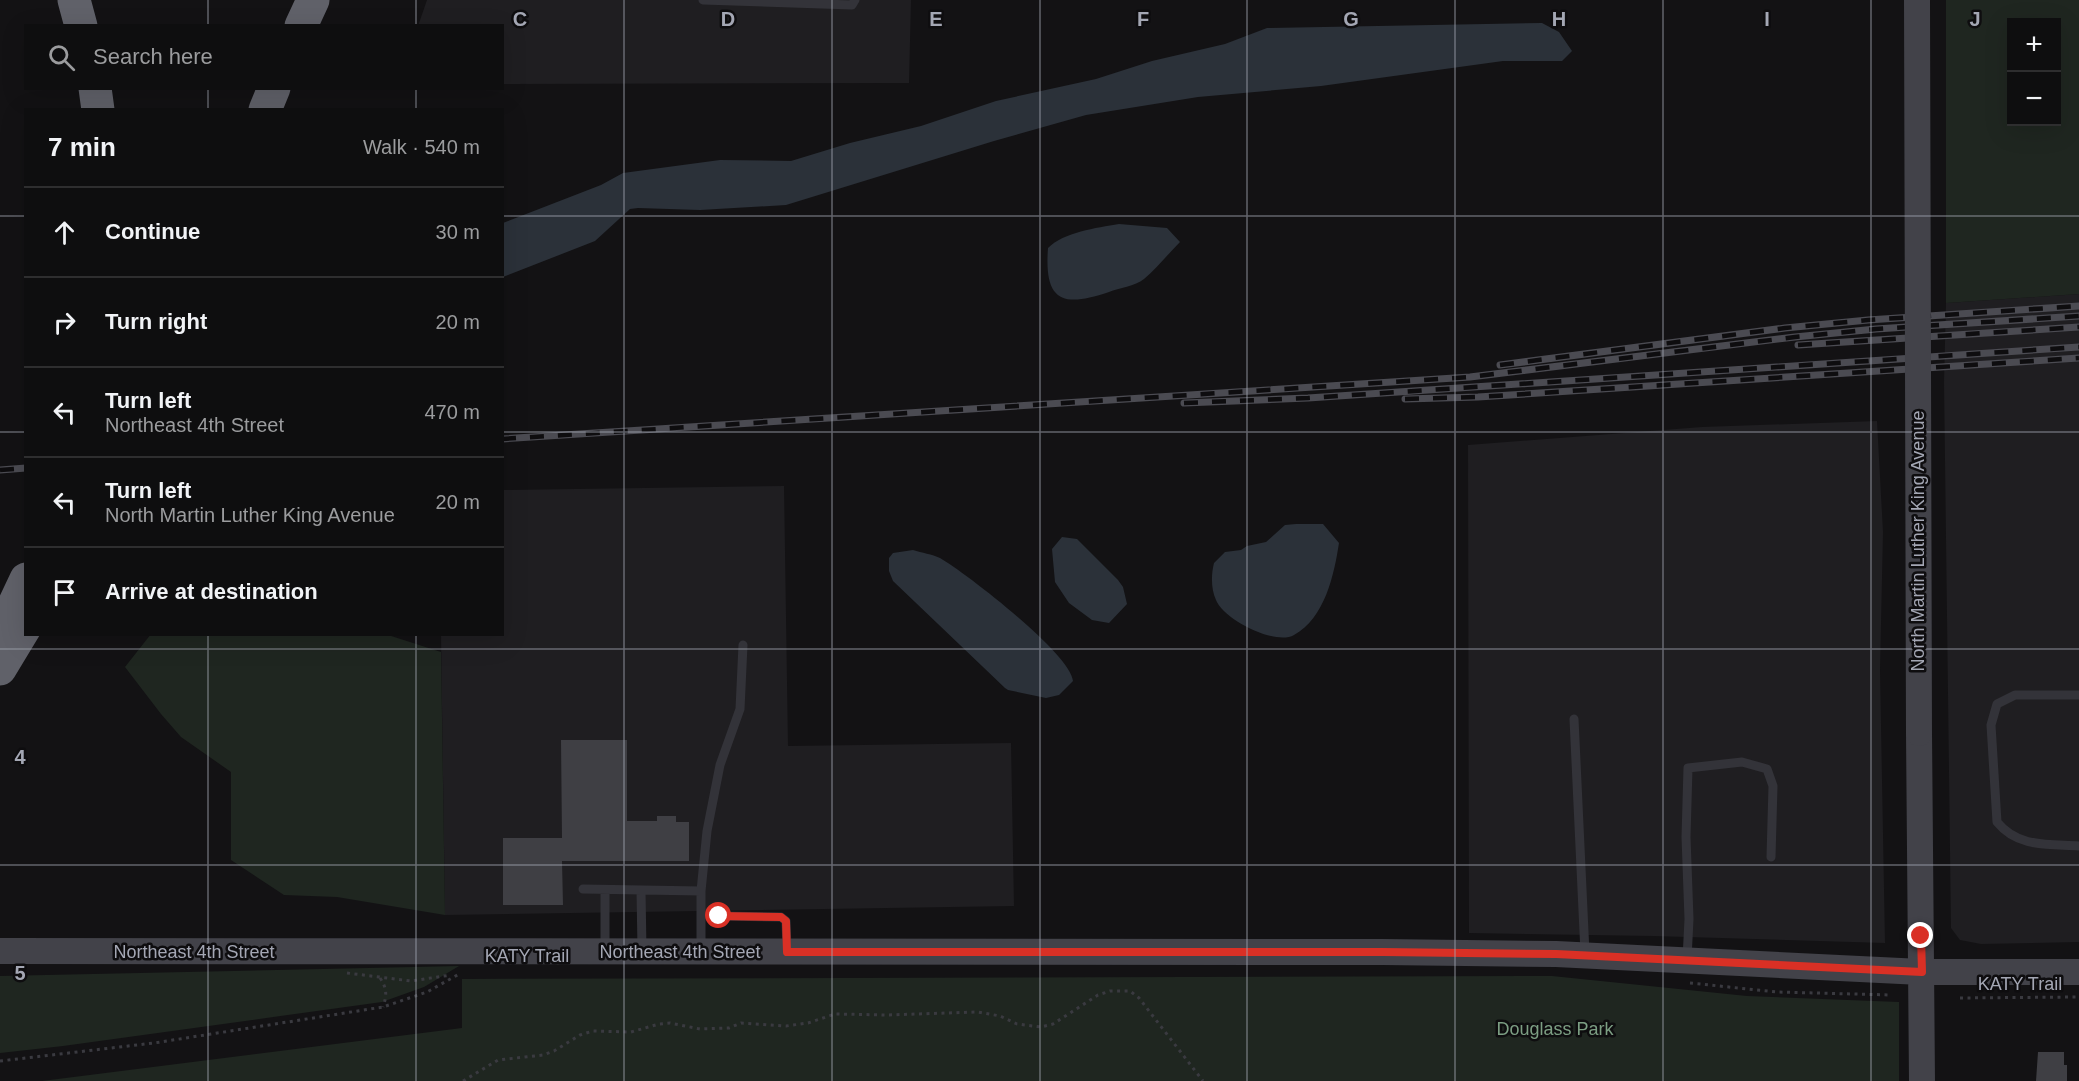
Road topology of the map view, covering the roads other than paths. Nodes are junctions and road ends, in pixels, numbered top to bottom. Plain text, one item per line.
1 (313, 0) edge
2 (703, 0) edge
3 (855, 0) edge
4 (1917, 0) edge
5 (302, 24) edge
6 (95, 90) edge
7 (273, 90) edge
8 (98, 108) edge
9 (266, 108) edge
10 (24, 583) edge
11 (24, 629) edge
12 (0, 634) edge
13 (743, 645) dead end
14 (0, 669) edge
15 (2079, 695) edge
16 (1574, 719) dead end
17 (2079, 846) edge
18 (1771, 857) dead end
19 (583, 889) dead end
20 (605, 890) junction
21 (641, 890) junction
22 (701, 891) junction
23 (719, 916) dead end
24 (0, 951) edge
25 (605, 952) junction
26 (643, 952) junction
27 (701, 952) junction
28 (787, 952) junction
29 (1585, 955) junction
30 (1684, 971) junction
31 (1922, 972) junction
32 (2079, 972) edge
33 (1922, 1081) edge

1 - 5 highway
2 - 3 lane
4 - 31 street, North Martin Luther King Avenue, bridge
6 - 8 highway
7 - 9 highway
10 - 12 highway
11 - 14 highway
13 - 22 lane
15 - 17 lane
16 - 29 lane
18 - 30 lane
19 - 20 lane
20 - 21 lane
20 - 25 lane
21 - 22 lane
21 - 26 lane
22 - 27 lane
23 - 28 lane
24 - 25 street, Northeast 4th Street
25 - 26 street, Northeast 4th Street
26 - 27 street, Northeast 4th Street
27 - 28 street, Northeast 4th Street
28 - 29 street, Northeast 4th Street
29 - 30 street, Northeast 4th Street
30 - 31 street, Northeast 4th Street
31 - 32 street, Northeast 4th Street
31 - 33 street, North Martin Luther King Avenue

